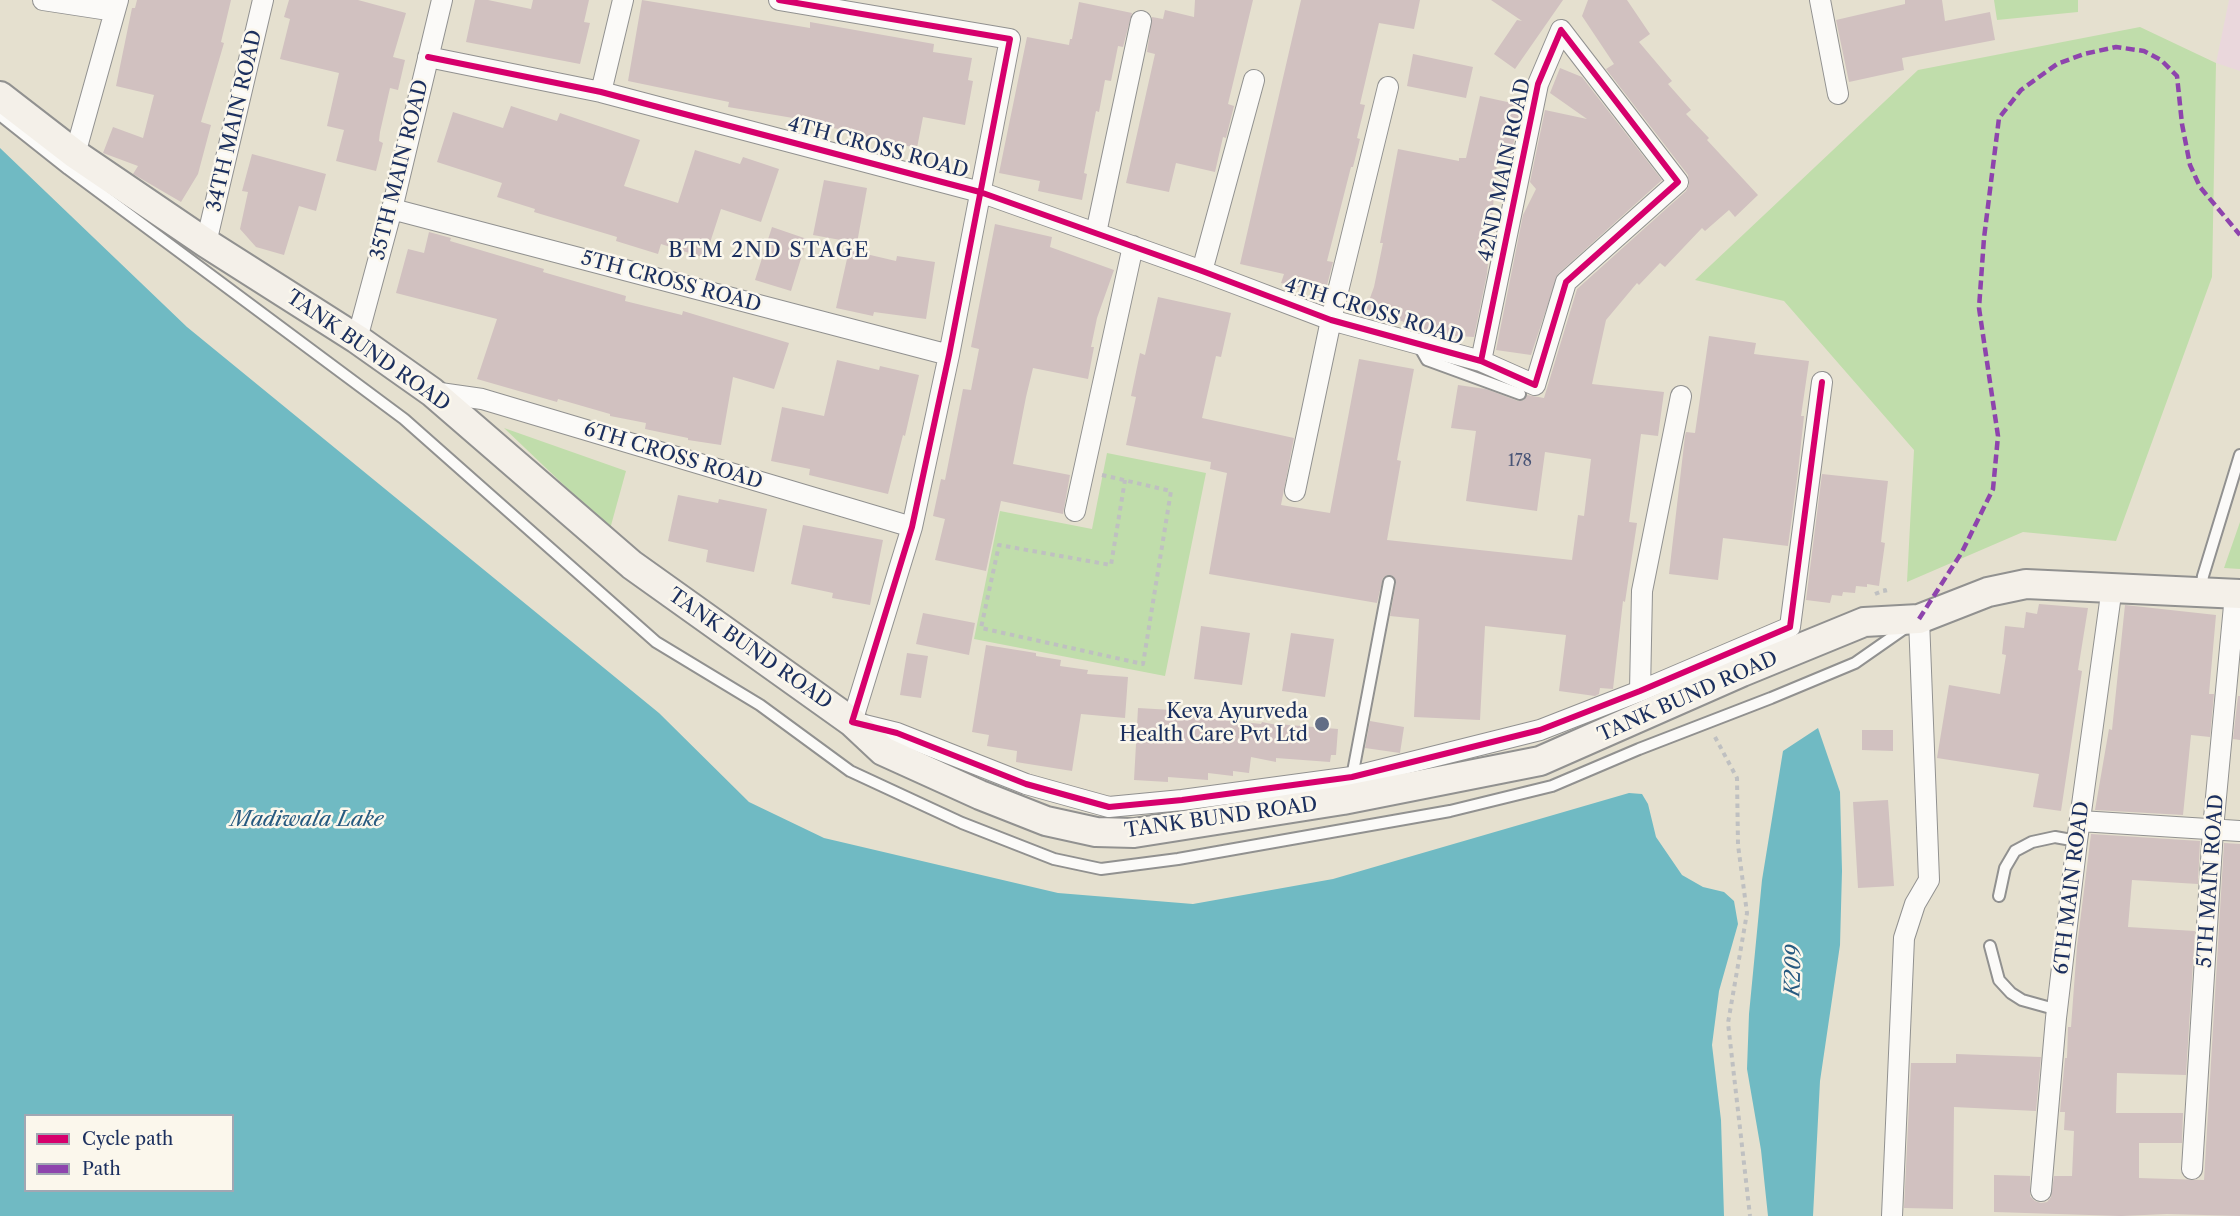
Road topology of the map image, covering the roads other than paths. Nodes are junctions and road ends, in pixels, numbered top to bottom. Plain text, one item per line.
1 (43, 0) edge
2 (263, 0) edge
3 (442, 0) edge
4 (623, 0) edge
5 (779, 0) edge
6 (1820, 0) edge
7 (811, 3) edge
8 (116, 6) edge
9 (1141, 21) dead end
10 (428, 57) junction
11 (1254, 80) dead end
12 (1388, 87) dead end
13 (601, 92) junction
14 (1838, 94) dead end
15 (0, 96) edge
16 (0, 116) edge
17 (75, 154) junction
18 (980, 192) junction
19 (392, 209) junction
20 (1096, 233) junction
21 (207, 243) junction
22 (1133, 246) junction
23 (1202, 271) junction
24 (1331, 320) junction
25 (357, 339) junction
26 (1419, 346) junction
27 (949, 355) junction
28 (1481, 361) junction
29 (1822, 382) dead end
30 (432, 392) junction
31 (1520, 394) dead end
32 (1681, 396) dead end
33 (2240, 455) edge
34 (1295, 491) dead end
35 (1075, 511) dead end
36 (912, 527) junction
37 (1389, 582) dead end
38 (2112, 587) junction
39 (2201, 593) junction
40 (2238, 594) edge
41 (1920, 619) junction
42 (1640, 691) junction
43 (852, 722) junction
44 (1352, 777) junction
45 (2080, 821) junction
46 (2213, 829) junction
47 (2240, 831) edge
48 (2077, 841) junction
49 (1999, 896) dead end
50 (1990, 946) dead end
51 (2058, 1010) junction
52 (2192, 1168) dead end
53 (2042, 1191) dead end
54 (1892, 1216) edge

1 - 8 street
2 - 21 street, 34TH MAIN ROAD
3 - 10 street, 35TH MAIN ROAD
4 - 13 street
5 - 7 street
6 - 14 street
7 - 18 street
8 - 17 street
9 - 20 street
10 - 13 street, 4TH CROSS ROAD
10 - 19 street, 35TH MAIN ROAD
11 - 23 street
12 - 24 street
13 - 18 street, 4TH CROSS ROAD
15 - 17 main road, TANK BUND ROAD
16 - 41 lane
17 - 21 main road, TANK BUND ROAD
18 - 20 street, 4TH CROSS ROAD
18 - 27 street
19 - 25 street, 35TH MAIN ROAD
19 - 27 street, 5TH CROSS ROAD
20 - 22 street, 4TH CROSS ROAD
21 - 25 main road, TANK BUND ROAD
22 - 23 street, 4TH CROSS ROAD
22 - 35 street
23 - 24 street, 4TH CROSS ROAD
24 - 26 street, 4TH CROSS ROAD
24 - 34 street
25 - 30 main road, TANK BUND ROAD
26 - 28 street, 4TH CROSS ROAD
26 - 31 lane
27 - 36 street
28 - 28 street, 42ND MAIN ROAD
29 - 42 street
30 - 36 street, 6TH CROSS ROAD
30 - 43 main road, TANK BUND ROAD
32 - 42 street
33 - 39 lane
36 - 43 street
37 - 44 lane
38 - 39 main road, TANK BUND ROAD
38 - 41 main road, TANK BUND ROAD
38 - 45 street, 6TH MAIN ROAD
39 - 40 main road, TANK BUND ROAD
40 - 46 street, 5TH MAIN ROAD
41 - 43 main road, TANK BUND ROAD
41 - 54 street
42 - 44 street
43 - 44 street
45 - 46 street
45 - 48 street, 6TH MAIN ROAD
46 - 47 street
46 - 52 street, 5TH MAIN ROAD
48 - 49 lane
48 - 51 street, 6TH MAIN ROAD
50 - 51 lane
51 - 53 street, 6TH MAIN ROAD

